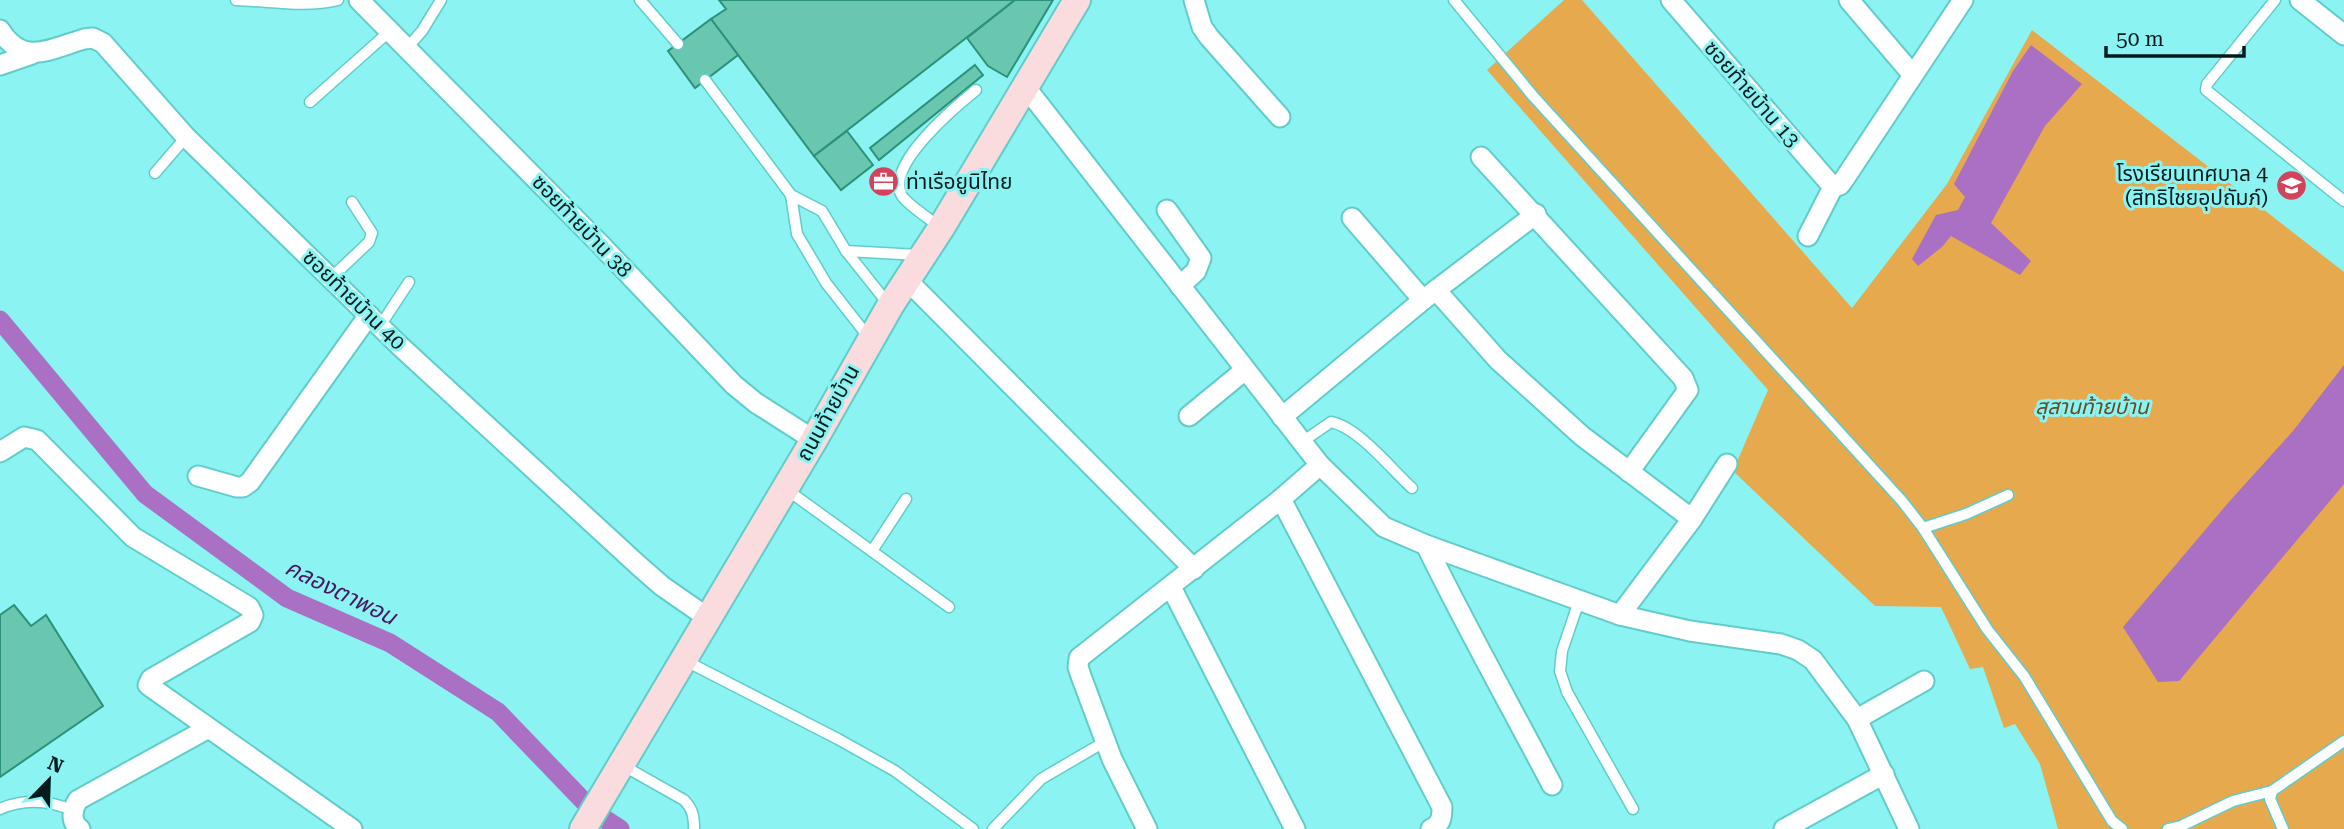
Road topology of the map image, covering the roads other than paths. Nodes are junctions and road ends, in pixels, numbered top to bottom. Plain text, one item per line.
1 (236, 0) edge
2 (338, 0) edge
3 (359, 0) edge
4 (441, 0) edge
5 (639, 0) edge
6 (1077, 0) edge
7 (1194, 0) edge
8 (1454, 0) edge
9 (1671, 0) edge
10 (1849, 0) edge
11 (1963, 0) edge
12 (2275, 0) edge
13 (2300, 0) edge
14 (0, 30) edge
15 (390, 31) junction
16 (2344, 35) edge
17 (678, 44) dead end
18 (407, 48) junction
19 (32, 54) junction
20 (0, 65) edge
21 (1912, 74) junction
22 (705, 80) dead end
23 (1024, 85) junction
24 (976, 90) dead end
25 (310, 102) dead end
26 (1280, 117) dead end
27 (186, 137) junction
28 (1481, 157) dead end
29 (155, 173) dead end
30 (1833, 187) junction
31 (791, 195) junction
32 (2344, 201) edge
33 (352, 202) dead end
34 (1167, 210) dead end
35 (1536, 214) junction
36 (1352, 218) dead end
37 (941, 228) junction
38 (1808, 236) dead end
39 (846, 251) junction
40 (923, 255) junction
41 (331, 278) junction
42 (907, 280) junction
43 (409, 282) dead end
44 (1180, 286) junction
45 (1429, 295) junction
46 (890, 306) junction
47 (375, 320) junction
48 (870, 340) junction
49 (1245, 370) junction
50 (1189, 416) dead end
51 (1282, 416) junction
52 (814, 440) junction
53 (1303, 442) junction
54 (0, 452) edge
55 (1727, 464) dead end
56 (1320, 465) junction
57 (1629, 472) junction
58 (198, 476) dead end
59 (1412, 488) dead end
60 (785, 489) junction
61 (2008, 495) dead end
62 (906, 499) dead end
63 (1281, 499) junction
64 (1692, 519) junction
65 (1923, 528) junction
66 (1426, 545) junction
67 (872, 551) junction
68 (1194, 569) junction
69 (1171, 586) junction
70 (1579, 601) junction
71 (949, 607) dead end
72 (1620, 615) junction
73 (708, 618) junction
74 (683, 659) junction
75 (1924, 681) dead end
76 (1857, 719) junction
77 (208, 729) junction
78 (1106, 741) junction
79 (2344, 741) edge
80 (1884, 774) junction
81 (615, 775) junction
82 (1552, 785) dead end
83 (2272, 791) junction
84 (0, 809) edge
85 (1633, 809) dead end
86 (77, 820) edge
87 (587, 822) edge
88 (352, 829) edge
89 (694, 829) edge
90 (973, 829) edge
91 (993, 829) edge
92 (1147, 829) edge
93 (1295, 829) edge
94 (1431, 829) edge
95 (1784, 829) edge
96 (1909, 829) edge
97 (2122, 829) edge
98 (2168, 829) edge
99 (2283, 829) edge

1 - 2 lane
3 - 15 street, ซอยท้ายบ้าน 38
4 - 18 lane
5 - 17 lane
6 - 23 street, ถนนท้ายบ้าน
7 - 26 street
8 - 65 lane
9 - 30 street, ซอยท้ายบ้าน 13
10 - 21 street
11 - 21 street
12 - 32 lane
13 - 16 street
14 - 19 street
15 - 18 street, ซอยท้ายบ้าน 38
15 - 25 lane
18 - 52 street, ซอยท้ายบ้าน 38
19 - 20 street, ซอยท้ายบ้าน 40
19 - 27 street, ซอยท้ายบ้าน 40
21 - 30 street
22 - 31 lane
23 - 37 street, ถนนท้ายบ้าน
23 - 44 street
24 - 37 lane
27 - 29 lane
27 - 41 street, ซอยท้ายบ้าน 40
28 - 35 street
30 - 38 street
31 - 39 lane
31 - 48 lane
33 - 41 lane
34 - 44 street
35 - 45 street
35 - 57 street
36 - 45 street
37 - 40 street, ถนนท้ายบ้าน
39 - 40 lane
39 - 46 lane
40 - 42 street, ถนนท้ายบ้าน
41 - 47 street, ซอยท้ายบ้าน 40
42 - 46 street, ถนนท้ายบ้าน
42 - 68 street
43 - 47 lane
44 - 49 street
45 - 51 street
45 - 57 street
46 - 48 street, ถนนท้ายบ้าน
47 - 58 street
47 - 73 street, ซอยท้ายบ้าน 40
48 - 52 street, ถนนท้ายบ้าน
49 - 50 street
49 - 51 street
51 - 53 street
52 - 60 street, ถนนท้ายบ้าน
53 - 56 street
53 - 59 lane
54 - 77 street
55 - 64 street
56 - 63 street
56 - 66 street
57 - 64 street
60 - 67 lane
60 - 73 street, ถนนท้ายบ้าน
61 - 65 lane
62 - 67 lane
63 - 68 street
63 - 94 street
64 - 72 street
65 - 97 lane
66 - 70 street
66 - 82 street
67 - 71 lane
68 - 69 street
69 - 78 street
69 - 93 street
70 - 72 street
70 - 85 lane
72 - 76 street
73 - 74 street, ถนนท้ายบ้าน
74 - 81 street, ถนนท้ายบ้าน
74 - 90 lane
75 - 76 street
76 - 80 street
77 - 86 street
77 - 88 street
78 - 91 lane
78 - 92 street
79 - 83 lane
80 - 95 street
80 - 96 street
81 - 87 street, ถนนท้ายบ้าน
81 - 89 lane
83 - 98 lane
83 - 99 lane
84 - 86 lane

